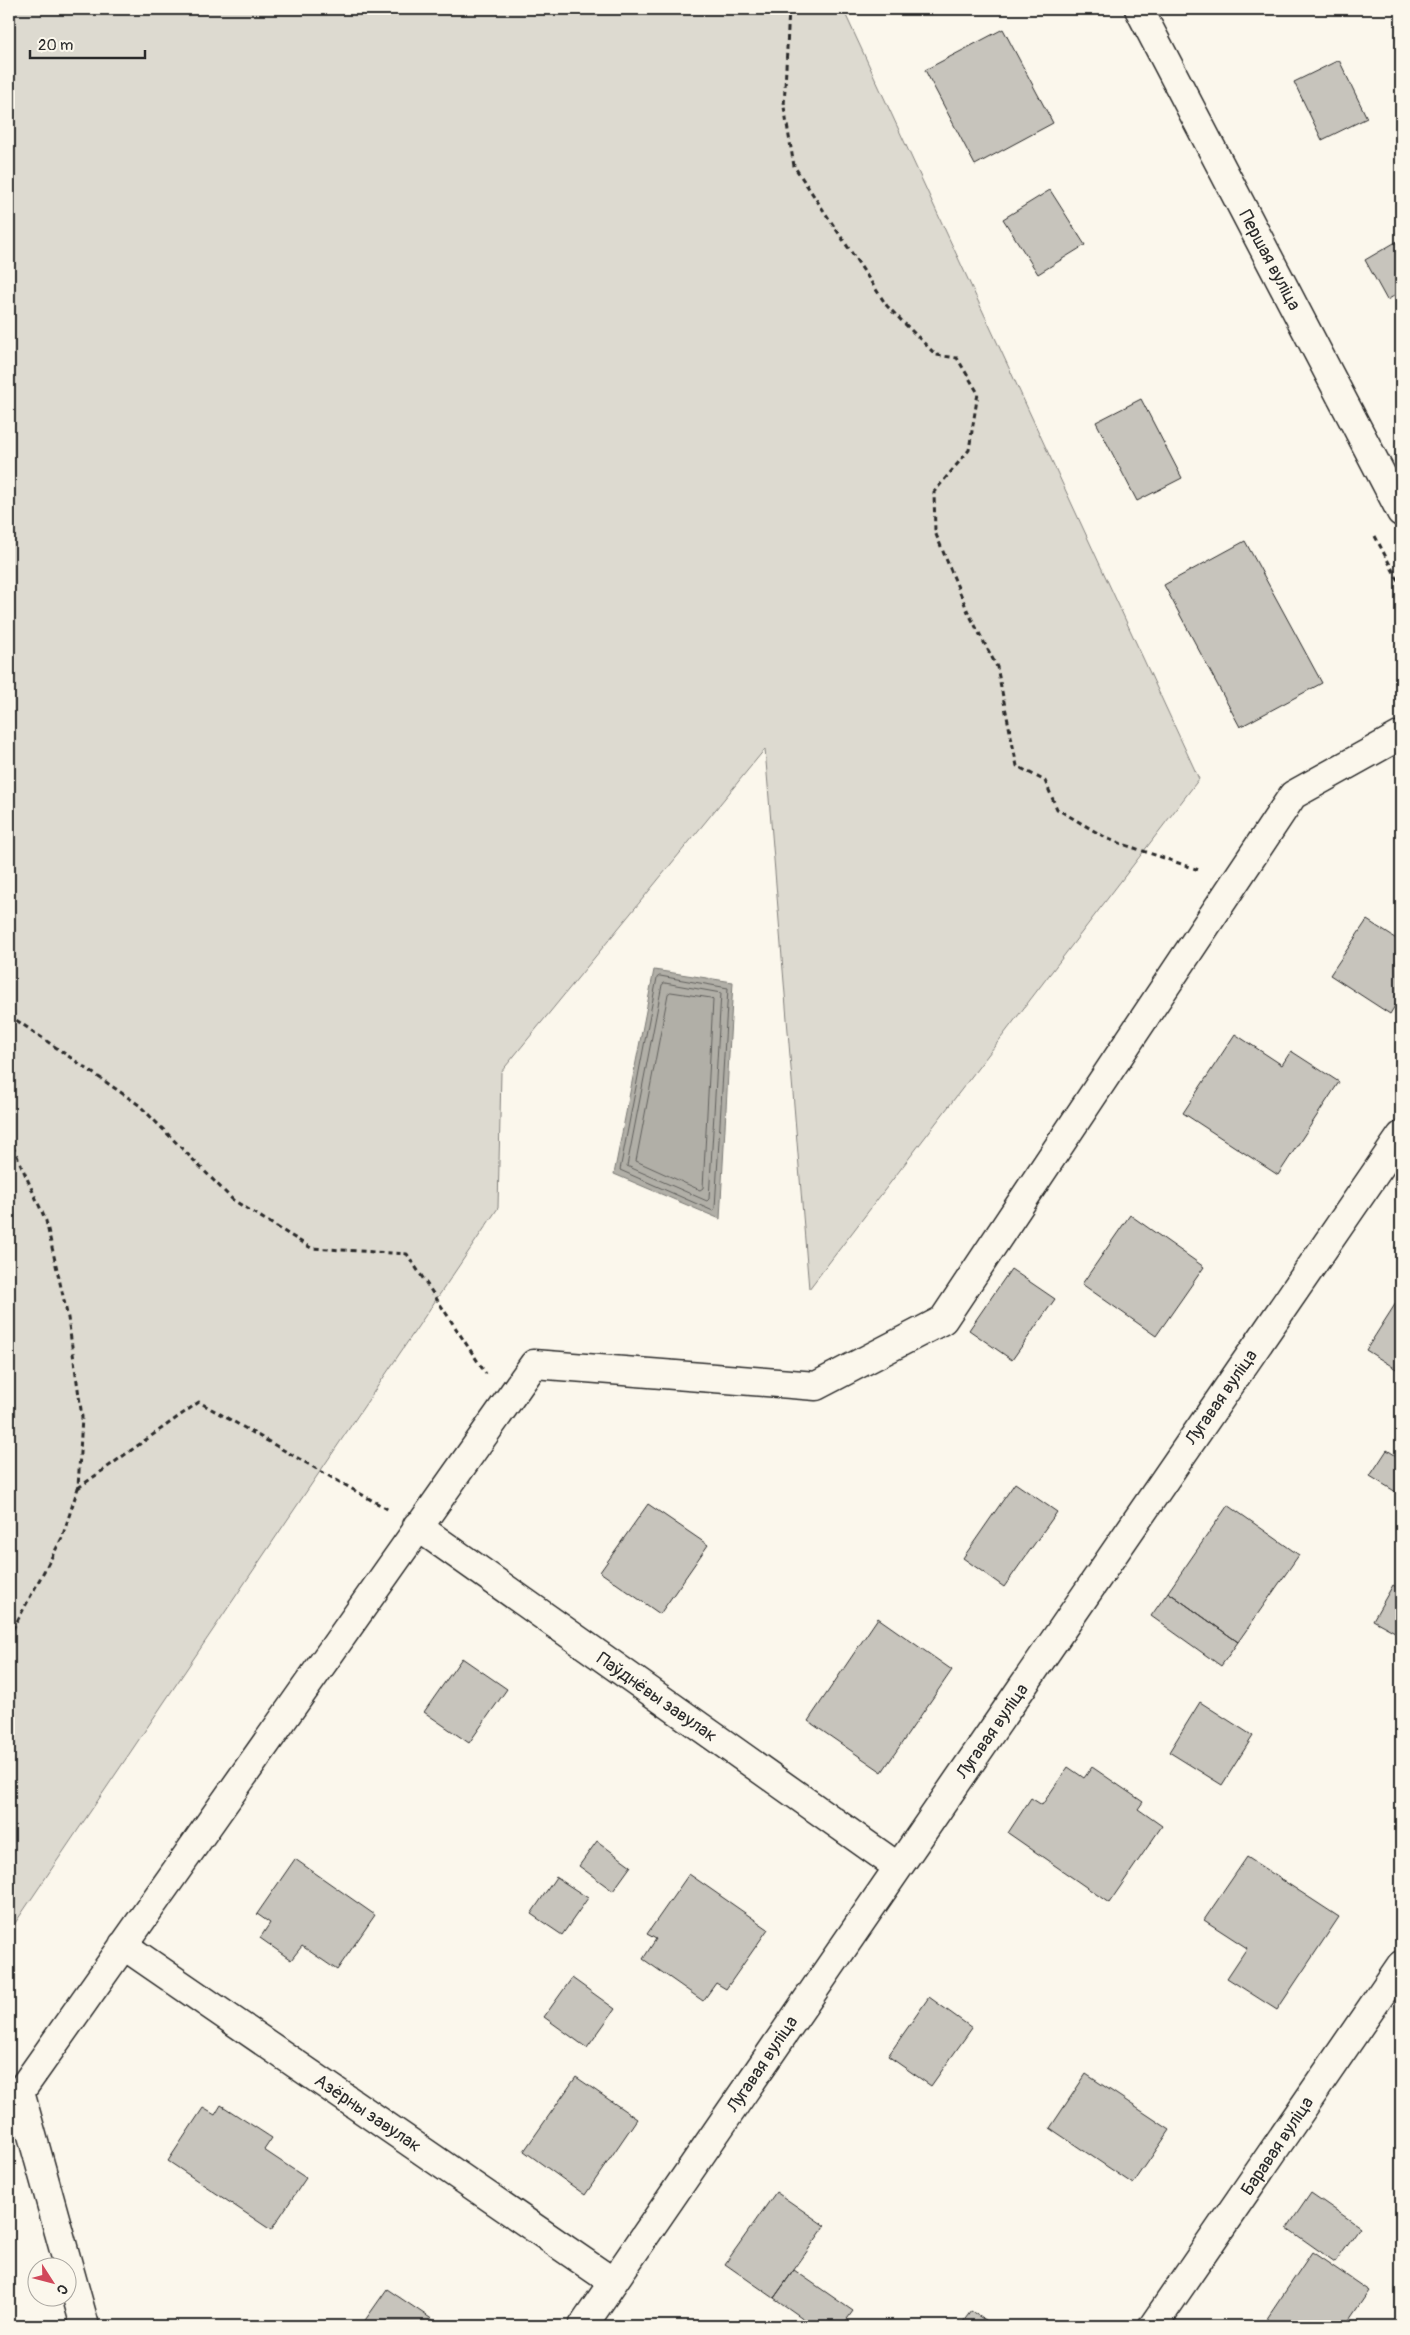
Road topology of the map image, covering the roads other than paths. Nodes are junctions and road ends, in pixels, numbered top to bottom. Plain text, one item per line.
1 (1139, 9) edge
2 (1401, 512) edge
3 (1401, 736) edge
4 (1401, 1136) edge
5 (417, 1526) junction
6 (898, 1867) junction
7 (122, 1945) junction
8 (1401, 1965) edge
9 (613, 2282) junction
10 (85, 2326) edge
11 (583, 2326) edge
12 (1153, 2326) edge

1 - 2 street, Першая вуліца
3 - 5 street
4 - 6 street, Лугавая вуліца
5 - 6 street, Паўднёвы завулак
5 - 7 street
6 - 9 street, Лугавая вуліца
7 - 9 street, Азёрны завулак
7 - 10 street
8 - 12 street, Баравая вуліца
9 - 11 street, Лугавая вуліца

